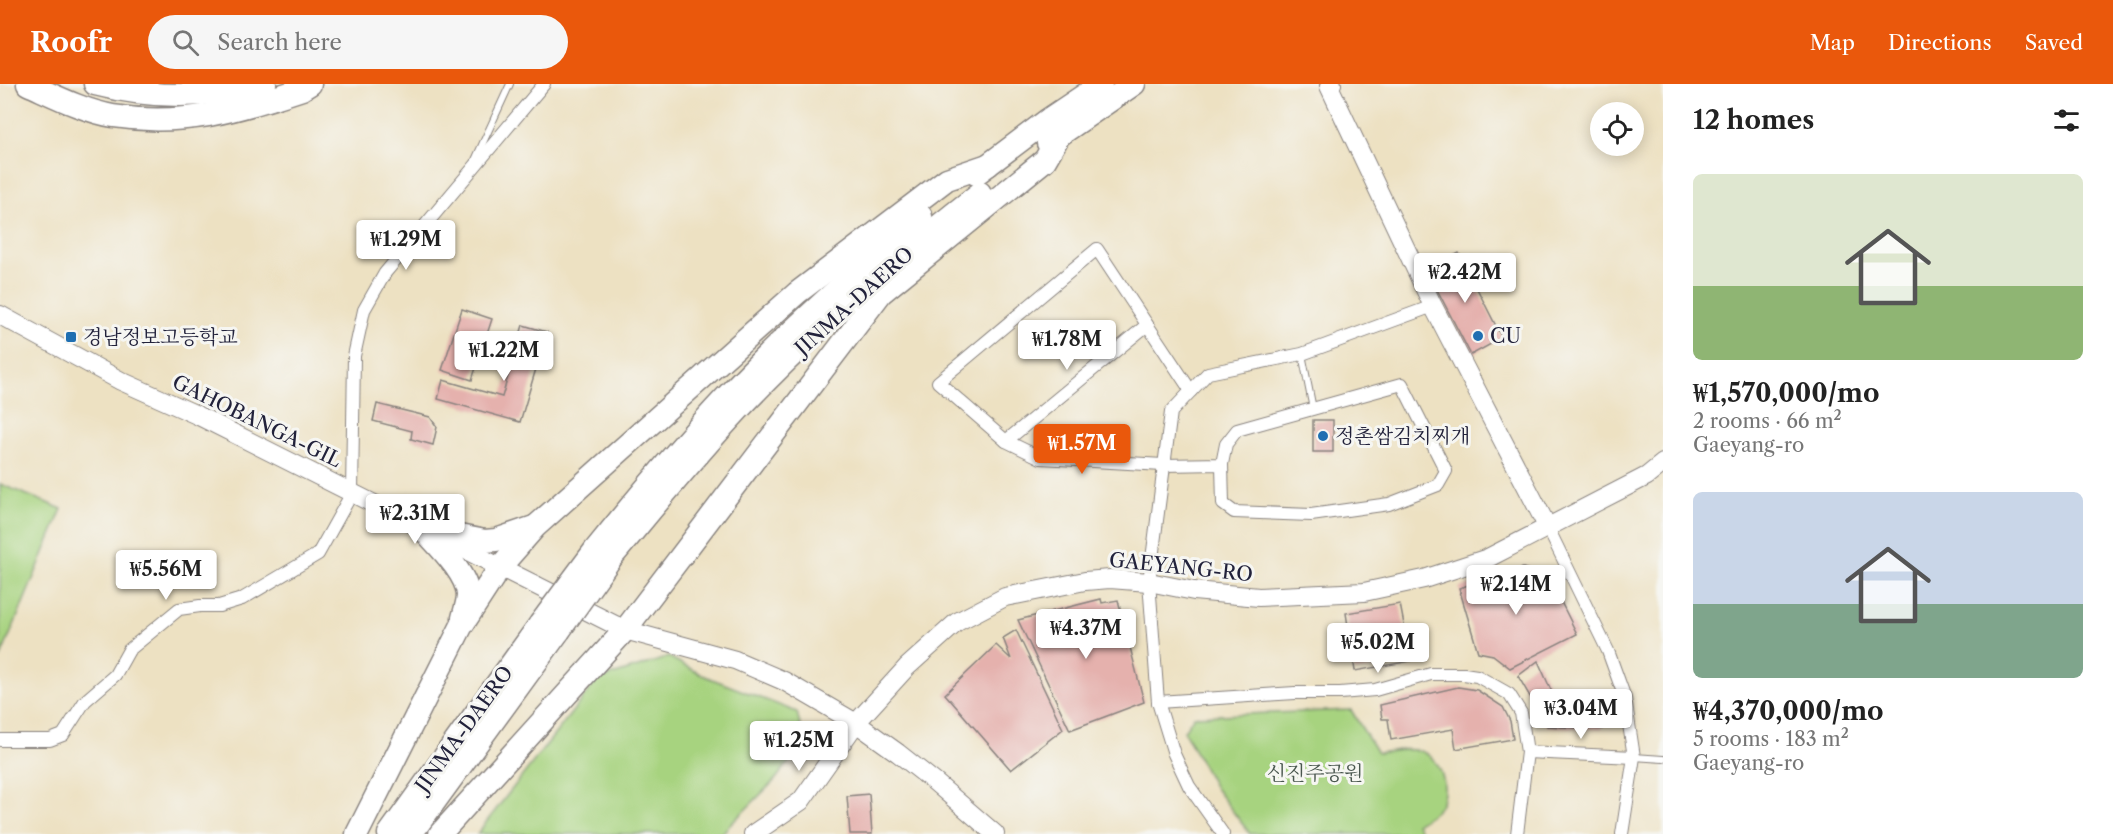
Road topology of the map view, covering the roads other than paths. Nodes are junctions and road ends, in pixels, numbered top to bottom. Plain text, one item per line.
1 (28, 84) edge
2 (95, 84) edge
3 (265, 84) edge
4 (310, 84) edge
5 (510, 84) edge
6 (544, 84) edge
7 (1101, 84) edge
8 (1134, 84) edge
9 (1332, 84) edge
10 (1060, 134) junction
11 (988, 165) junction
12 (468, 172) junction
13 (1433, 306) junction
14 (0, 315) edge
15 (1147, 325) junction
16 (1302, 354) junction
17 (1191, 391) junction
18 (1313, 409) junction
19 (1006, 441) junction
20 (1222, 464) junction
21 (1663, 464) edge
22 (1163, 465) junction
23 (352, 494) junction
24 (535, 527) junction
25 (1548, 528) junction
26 (423, 529) junction
27 (603, 554) junction
28 (500, 567) junction
29 (1149, 582) junction
30 (461, 627) junction
31 (549, 627) junction
32 (625, 630) junction
33 (1158, 702) junction
34 (856, 723) junction
35 (0, 740) edge
36 (1527, 752) junction
37 (1634, 757) junction
38 (1663, 759) edge
39 (357, 834) edge
40 (389, 834) edge
41 (411, 834) edge
42 (440, 834) edge
43 (753, 834) edge
44 (996, 834) edge
45 (1223, 834) edge
46 (1517, 834) edge
47 (1622, 834) edge

1 - 4 highway
2 - 3 highway
5 - 12 lane
6 - 12 street
7 - 11 highway, JINMA-DAERO
8 - 10 highway, JINMA-DAERO
9 - 13 street
10 - 27 highway, JINMA-DAERO
10 - 32 highway
11 - 24 highway
11 - 27 highway, JINMA-DAERO
12 - 23 street
13 - 16 street
13 - 25 street
14 - 23 street, GAHOBANGA-GIL
15 - 17 street
15 - 19 street
15 - 19 street
16 - 17 street
16 - 18 lane
17 - 22 street
18 - 20 street
18 - 20 street
19 - 22 street
20 - 22 street
21 - 25 street, GAEYANG-RO
22 - 29 street
23 - 26 street, GAHOBANGA-GIL
23 - 35 street
24 - 26 highway
24 - 28 highway
25 - 29 street, GAEYANG-RO
25 - 37 street
26 - 28 street, GAHOBANGA-GIL
26 - 30 highway
27 - 31 highway, bridge
28 - 30 highway
28 - 32 street, GAHOBANGA-GIL
29 - 33 street
29 - 34 street, GAEYANG-RO
30 - 39 highway
31 - 40 highway, JINMA-DAERO
31 - 41 highway, JINMA-DAERO
32 - 34 street, GAHOBANGA-GIL
32 - 42 highway
33 - 36 street
33 - 45 street
34 - 43 street, GAEYANG-RO
34 - 44 street, GAHOBANGA-GIL
36 - 37 street
36 - 46 street
37 - 38 lane
37 - 47 street

